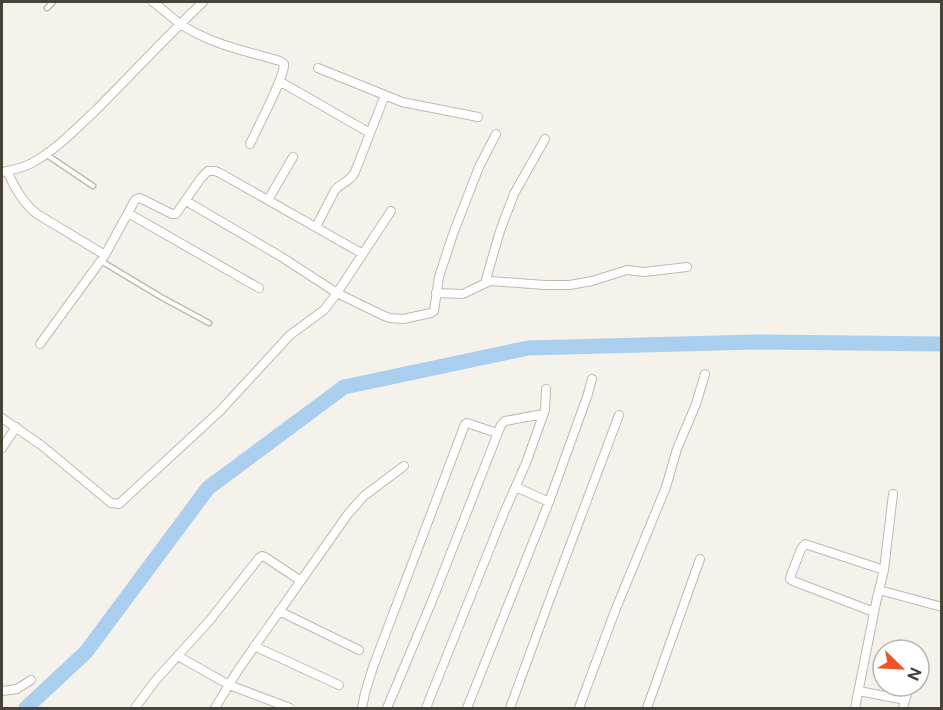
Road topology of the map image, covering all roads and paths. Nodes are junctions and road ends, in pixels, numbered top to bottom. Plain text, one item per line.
1 (53, 2) edge
2 (153, 2) edge
3 (203, 2) edge
4 (47, 8) dead end
5 (180, 23) junction
6 (318, 68) dead end
7 (279, 81) junction
8 (385, 95) junction
9 (478, 117) dead end
10 (370, 133) junction
11 (496, 134) dead end
12 (545, 139) dead end
13 (250, 144) dead end
14 (46, 154) junction
15 (293, 157) dead end
16 (4, 172) edge
17 (93, 186) dead end
18 (268, 200) junction
19 (186, 201) junction
20 (391, 211) dead end
21 (128, 213) junction
22 (316, 227) junction
23 (363, 254) junction
24 (103, 257) junction
25 (687, 267) dead end
26 (485, 283) junction
27 (259, 288) dead end
28 (337, 293) junction
29 (436, 293) junction
30 (209, 323) dead end
31 (39, 344) dead end
32 (705, 374) dead end
33 (592, 379) dead end
34 (546, 389) dead end
35 (543, 414) junction
36 (619, 415) dead end
37 (2, 418) edge
38 (16, 427) junction
39 (497, 433) junction
40 (2, 448) edge
41 (404, 466) dead end
42 (516, 487) junction
43 (892, 494) dead end
44 (549, 502) junction
45 (700, 559) dead end
46 (884, 570) junction
47 (301, 581) junction
48 (879, 590) junction
49 (942, 607) edge
50 (279, 611) junction
51 (874, 612) junction
52 (254, 646) junction
53 (359, 650) dead end
54 (178, 656) junction
55 (31, 680) dead end
56 (229, 685) junction
57 (339, 685) dead end
58 (2, 691) edge
59 (859, 691) junction
60 (904, 704) edge
61 (135, 708) edge
62 (215, 708) edge
63 (290, 708) edge
64 (364, 708) edge
65 (387, 708) edge
66 (426, 708) edge
67 (467, 708) edge
68 (510, 708) edge
69 (579, 708) edge
70 (647, 708) edge
71 (855, 708) edge

1 - 4 lane
2 - 5 street
3 - 5 street
5 - 7 street
5 - 14 street
6 - 8 street
7 - 10 street
7 - 13 street
8 - 9 street
8 - 10 street
10 - 22 street
11 - 29 street
12 - 26 street
14 - 16 street
14 - 17 lane
15 - 18 street
16 - 24 street
18 - 19 street
18 - 22 street
19 - 21 street
19 - 28 street
20 - 23 street
21 - 24 street
21 - 27 street
22 - 23 street
23 - 28 street
24 - 30 lane
24 - 31 street
25 - 26 street
26 - 29 street
28 - 29 street
28 - 38 street
32 - 69 street
33 - 44 street
34 - 35 street
35 - 39 street
35 - 42 street
36 - 68 street
37 - 38 street
38 - 40 street
39 - 64 street
39 - 65 street
41 - 47 street
42 - 44 street
42 - 66 street
43 - 46 street
44 - 67 street
45 - 70 street
46 - 48 street
46 - 51 street
47 - 50 street
47 - 54 street
48 - 49 street
48 - 51 street
50 - 52 street
50 - 53 street
51 - 59 street
52 - 56 street
52 - 57 street
54 - 56 street
54 - 61 street
55 - 58 street
56 - 62 street
56 - 63 street
59 - 60 street
59 - 71 street

